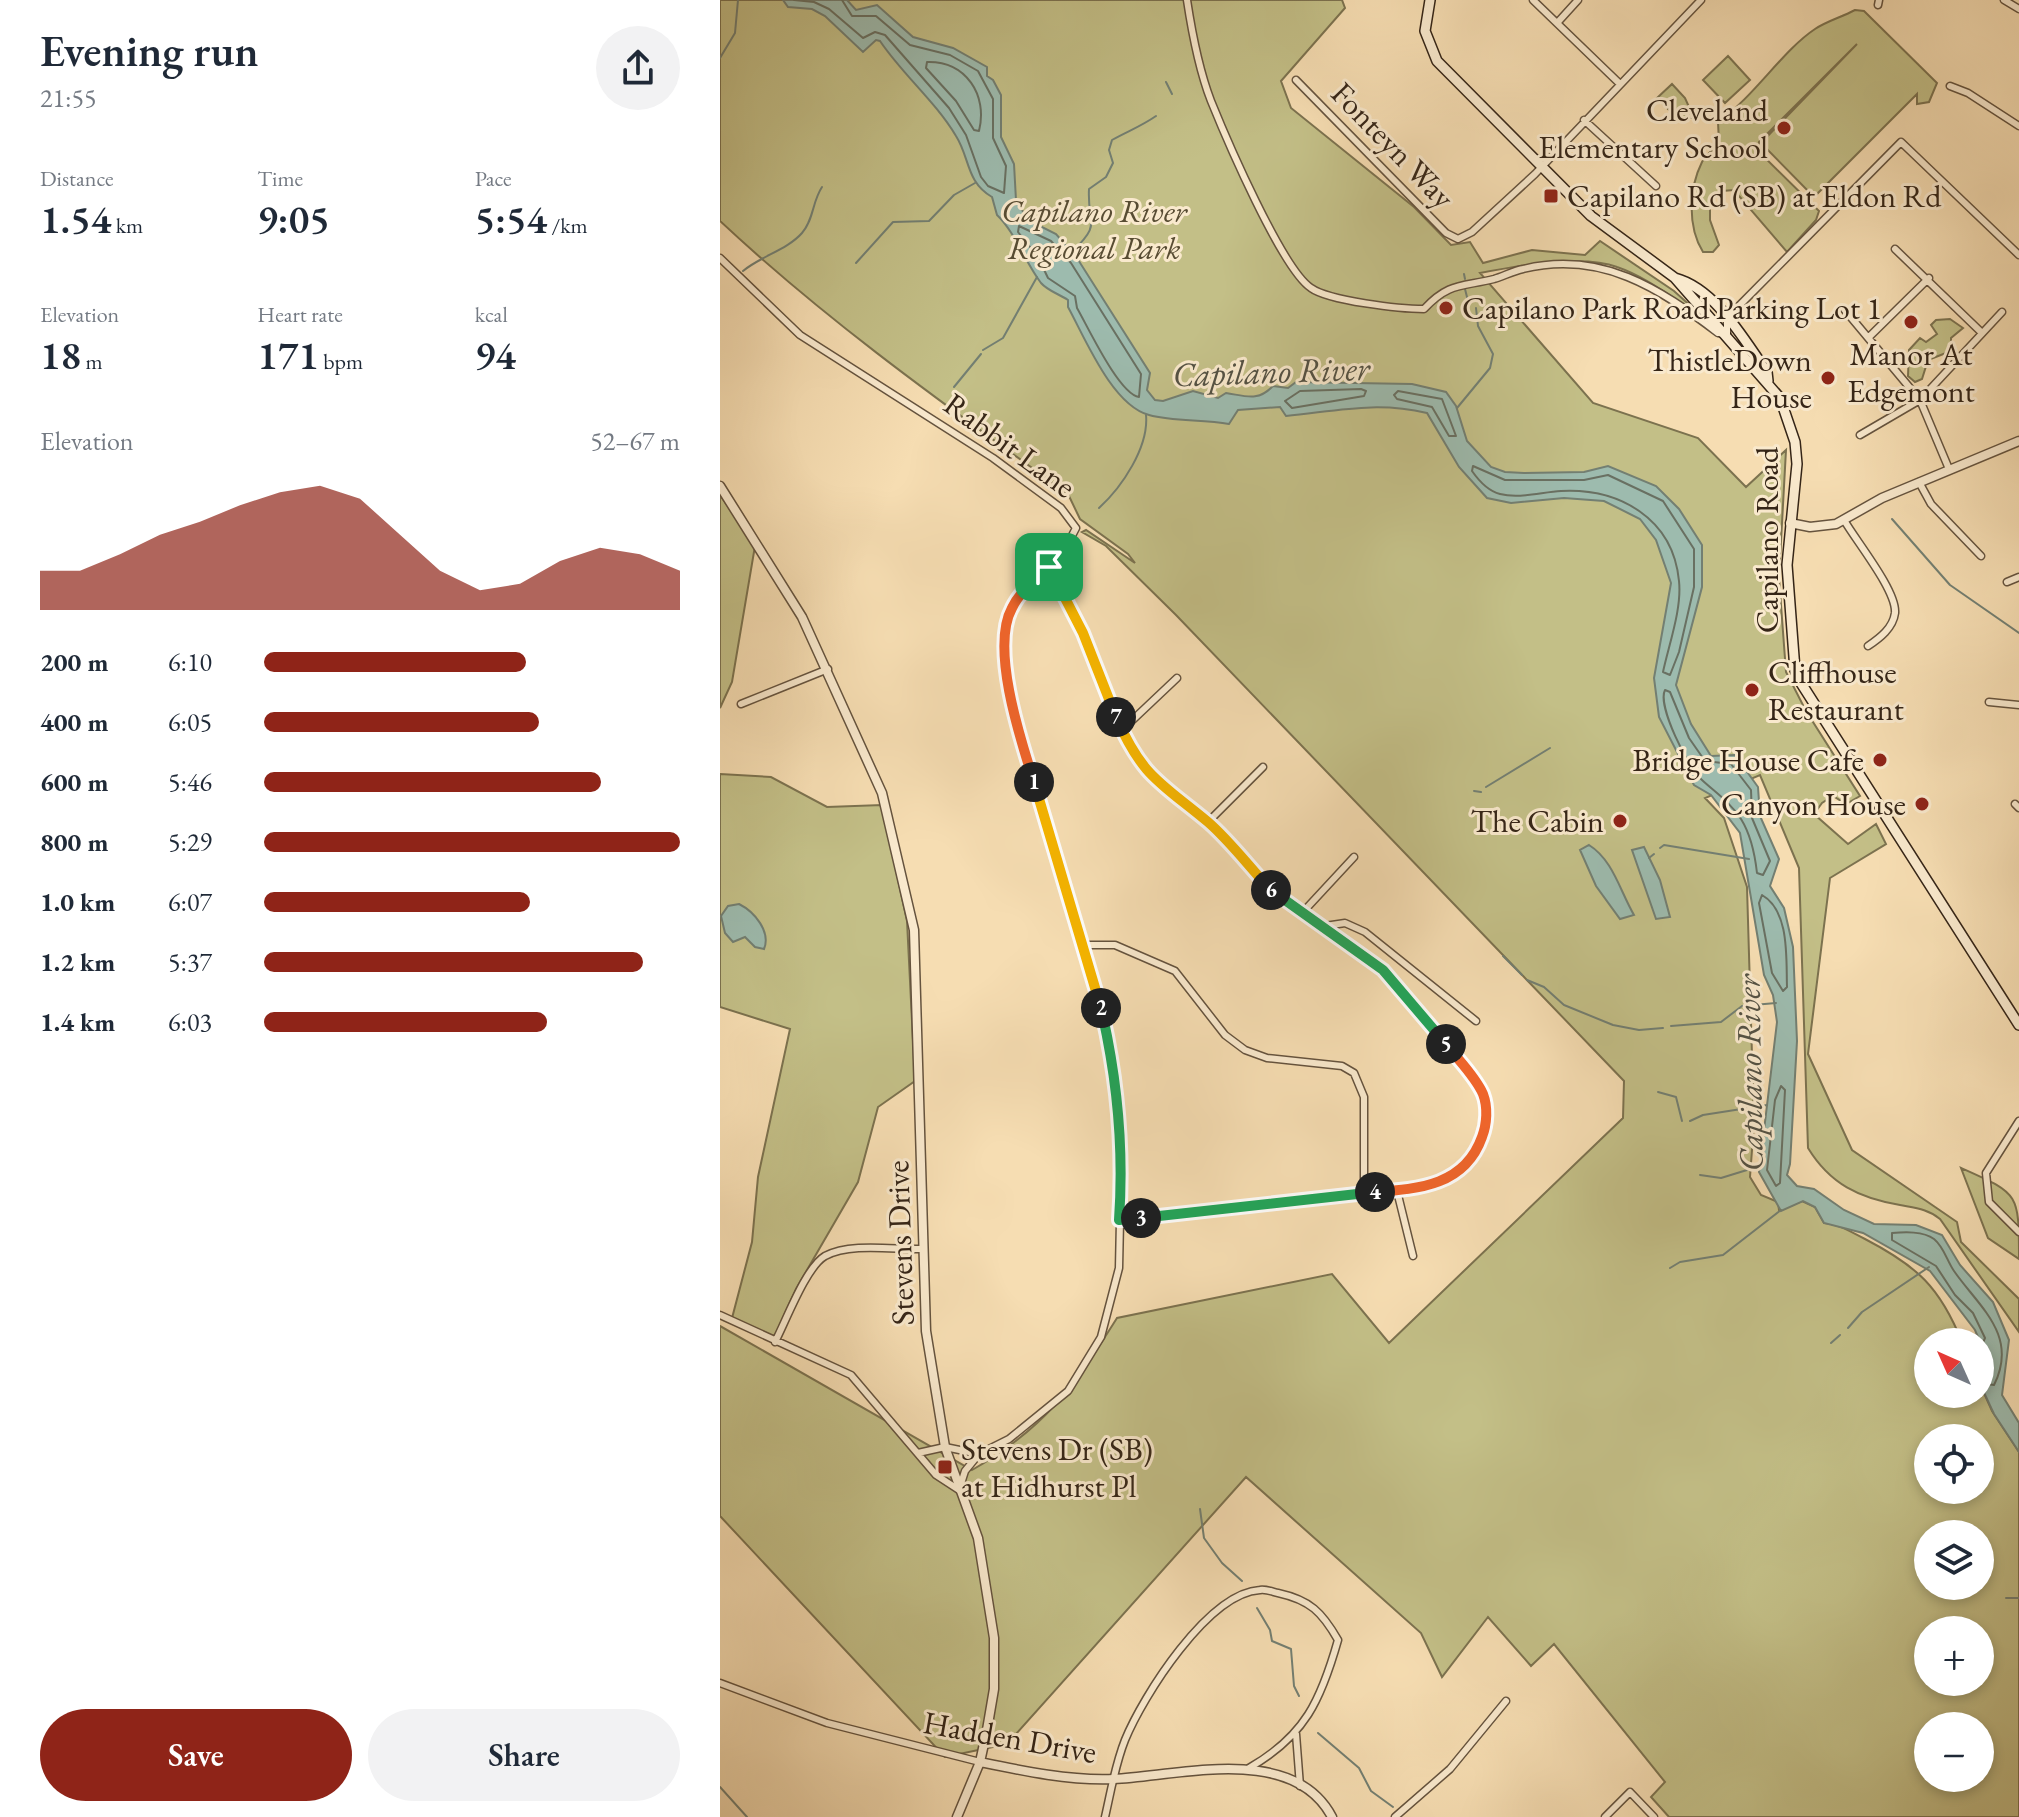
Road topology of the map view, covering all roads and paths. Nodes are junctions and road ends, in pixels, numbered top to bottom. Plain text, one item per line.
1 (1187, 0) edge
2 (1430, 0) edge
3 (1533, 0) edge
4 (1578, 0) edge
5 (1701, 0) edge
6 (2004, 0) edge
7 (2019, 9) edge
8 (1558, 22) junction
9 (1296, 80) dead end
10 (1620, 84) junction
11 (1950, 86) dead end
12 (1584, 120) junction
13 (2019, 126) edge
14 (1541, 167) junction
15 (1656, 186) dead end
16 (1895, 249) dead end
17 (2019, 255) edge
18 (720, 258) edge
19 (1675, 278) junction
20 (1929, 278) junction
21 (1695, 300) junction
22 (1844, 309) dead end
23 (2002, 312) dead end
24 (1727, 318) junction
25 (1981, 332) junction
26 (1727, 334) junction
27 (1870, 336) junction
28 (1759, 361) junction
29 (1768, 381) junction
30 (1920, 400) junction
31 (1860, 435) dead end
32 (2019, 441) edge
33 (1949, 469) junction
34 (1919, 482) junction
35 (720, 486) edge
36 (1844, 520) junction
37 (1790, 523) junction
38 (1981, 556) dead end
39 (1049, 567) junction
40 (2019, 577) edge
41 (2007, 582) dead end
42 (1868, 646) dead end
43 (828, 669) junction
44 (1177, 678) dead end
45 (1989, 702) dead end
46 (741, 704) dead end
47 (2019, 705) edge
48 (1122, 730) junction
49 (1263, 767) dead end
50 (1208, 822) junction
51 (1354, 857) dead end
52 (1303, 912) junction
53 (1325, 926) junction
54 (1083, 945) junction
55 (1476, 1021) dead end
56 (2019, 1025) edge
57 (2019, 1121) edge
58 (1397, 1191) junction
59 (1364, 1192) junction
60 (1119, 1220) junction
61 (2019, 1232) edge
62 (924, 1249) junction
63 (1413, 1256) dead end
64 (720, 1315) edge
65 (775, 1342) junction
66 (945, 1447) junction
67 (918, 1453) junction
68 (979, 1454) junction
69 (959, 1490) junction
70 (720, 1683) edge
71 (1506, 1701) dead end
72 (1296, 1734) junction
73 (980, 1762) junction
74 (1249, 1768) junction
75 (1112, 1779) junction
76 (1300, 1786) junction
77 (957, 1817) edge
78 (1105, 1817) edge
79 (1332, 1817) edge
80 (1395, 1817) edge
81 (1605, 1817) edge
82 (1654, 1817) edge

1 - 26 street
2 - 14 main road, Capilano Road
3 - 8 street
4 - 8 street
5 - 10 street
6 - 7 street
8 - 10 street
9 - 14 street, Fonteyn Way
10 - 12 street
11 - 13 street
12 - 14 street
12 - 15 street
14 - 19 main road, Capilano Road
16 - 20 street
17 - 24 street
18 - 39 street, Rabbit Lane
19 - 21 main road, Capilano Road
19 - 24 main road, Capilano Road
20 - 25 street
20 - 27 street
21 - 24 main road
21 - 26 main road, Capilano Road
22 - 27 street
23 - 25 street
24 - 26 street
24 - 28 main road, Capilano Road
25 - 30 street
26 - 28 main road
26 - 29 main road, Capilano Road
27 - 30 street
28 - 29 main road, Capilano Road
29 - 37 main road, Capilano Road
30 - 31 street
30 - 33 street
32 - 33 street
33 - 34 street
34 - 36 street
34 - 38 street
35 - 43 street, Stevens Drive
36 - 37 street
36 - 42 street
37 - 56 main road, Capilano Road
39 - 48 street
39 - 54 street, Rabbit Lane
40 - 41 street
43 - 46 street
43 - 62 street, Stevens Drive
44 - 48 street
45 - 47 street
48 - 50 street
49 - 50 street
50 - 52 street
51 - 52 street
52 - 53 street
53 - 55 street
53 - 58 street
54 - 59 street
54 - 60 street, Rabbit Lane
57 - 61 street
58 - 59 street
58 - 63 street
59 - 60 street
60 - 68 street, Rabbit Lane
62 - 65 street
62 - 66 street, Stevens Drive
64 - 65 street
65 - 67 street
66 - 67 street
66 - 68 street
66 - 69 street, Stevens Drive
67 - 69 street
68 - 69 street
69 - 73 street, Stevens Drive
70 - 73 street, Hadden Drive
71 - 80 street
72 - 74 street
72 - 75 street
72 - 76 street
73 - 75 street, Hadden Drive
73 - 77 street, Stevens Drive
74 - 75 street, Hadden Drive
74 - 76 street, Hadden Drive
75 - 78 street
76 - 79 street, Hadden Drive
81 - 82 street

